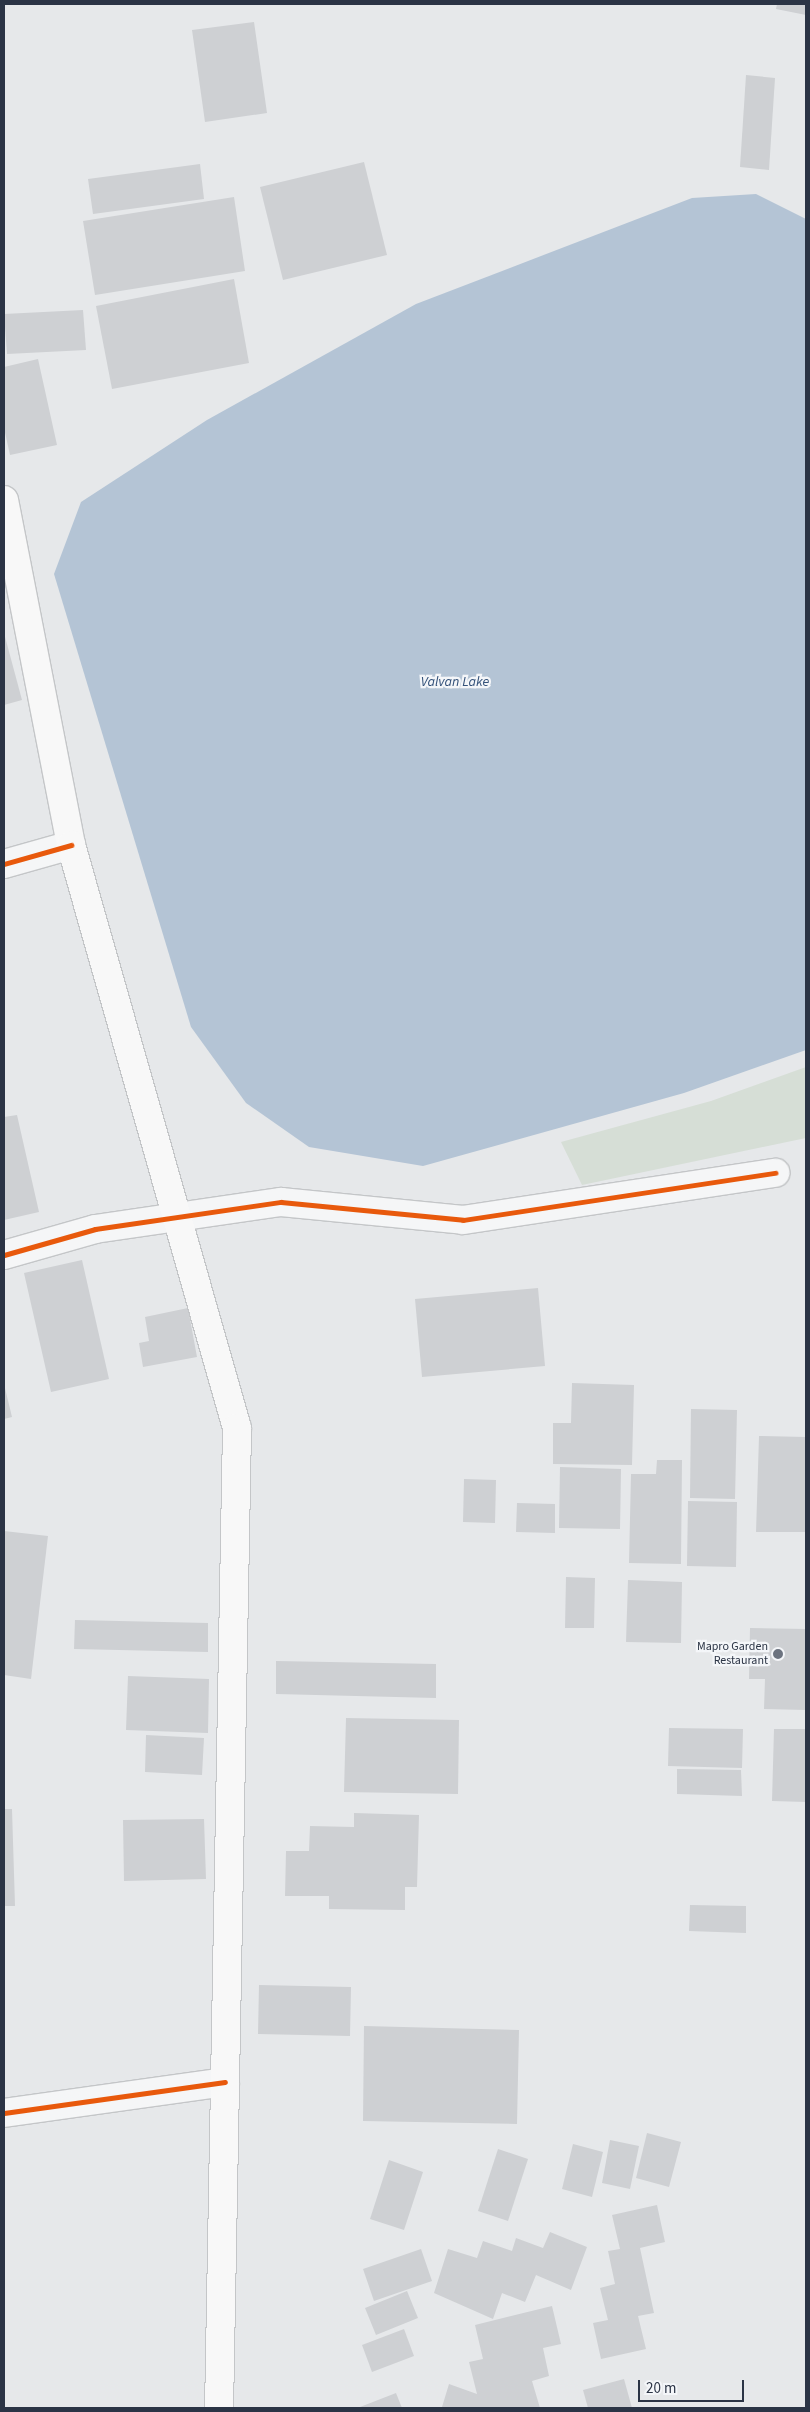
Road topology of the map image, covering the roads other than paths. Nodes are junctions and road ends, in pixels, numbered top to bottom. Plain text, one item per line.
1 (4, 500) edge
2 (71, 845) junction
3 (4, 864) edge
4 (775, 1172) dead end
5 (176, 1214) junction
6 (4, 1255) edge
7 (225, 2082) junction
8 (4, 2113) edge
9 (219, 2408) edge

1 - 2 main road
2 - 3 street
2 - 5 main road
4 - 5 street
5 - 6 street
5 - 7 main road
7 - 8 street
7 - 9 main road

